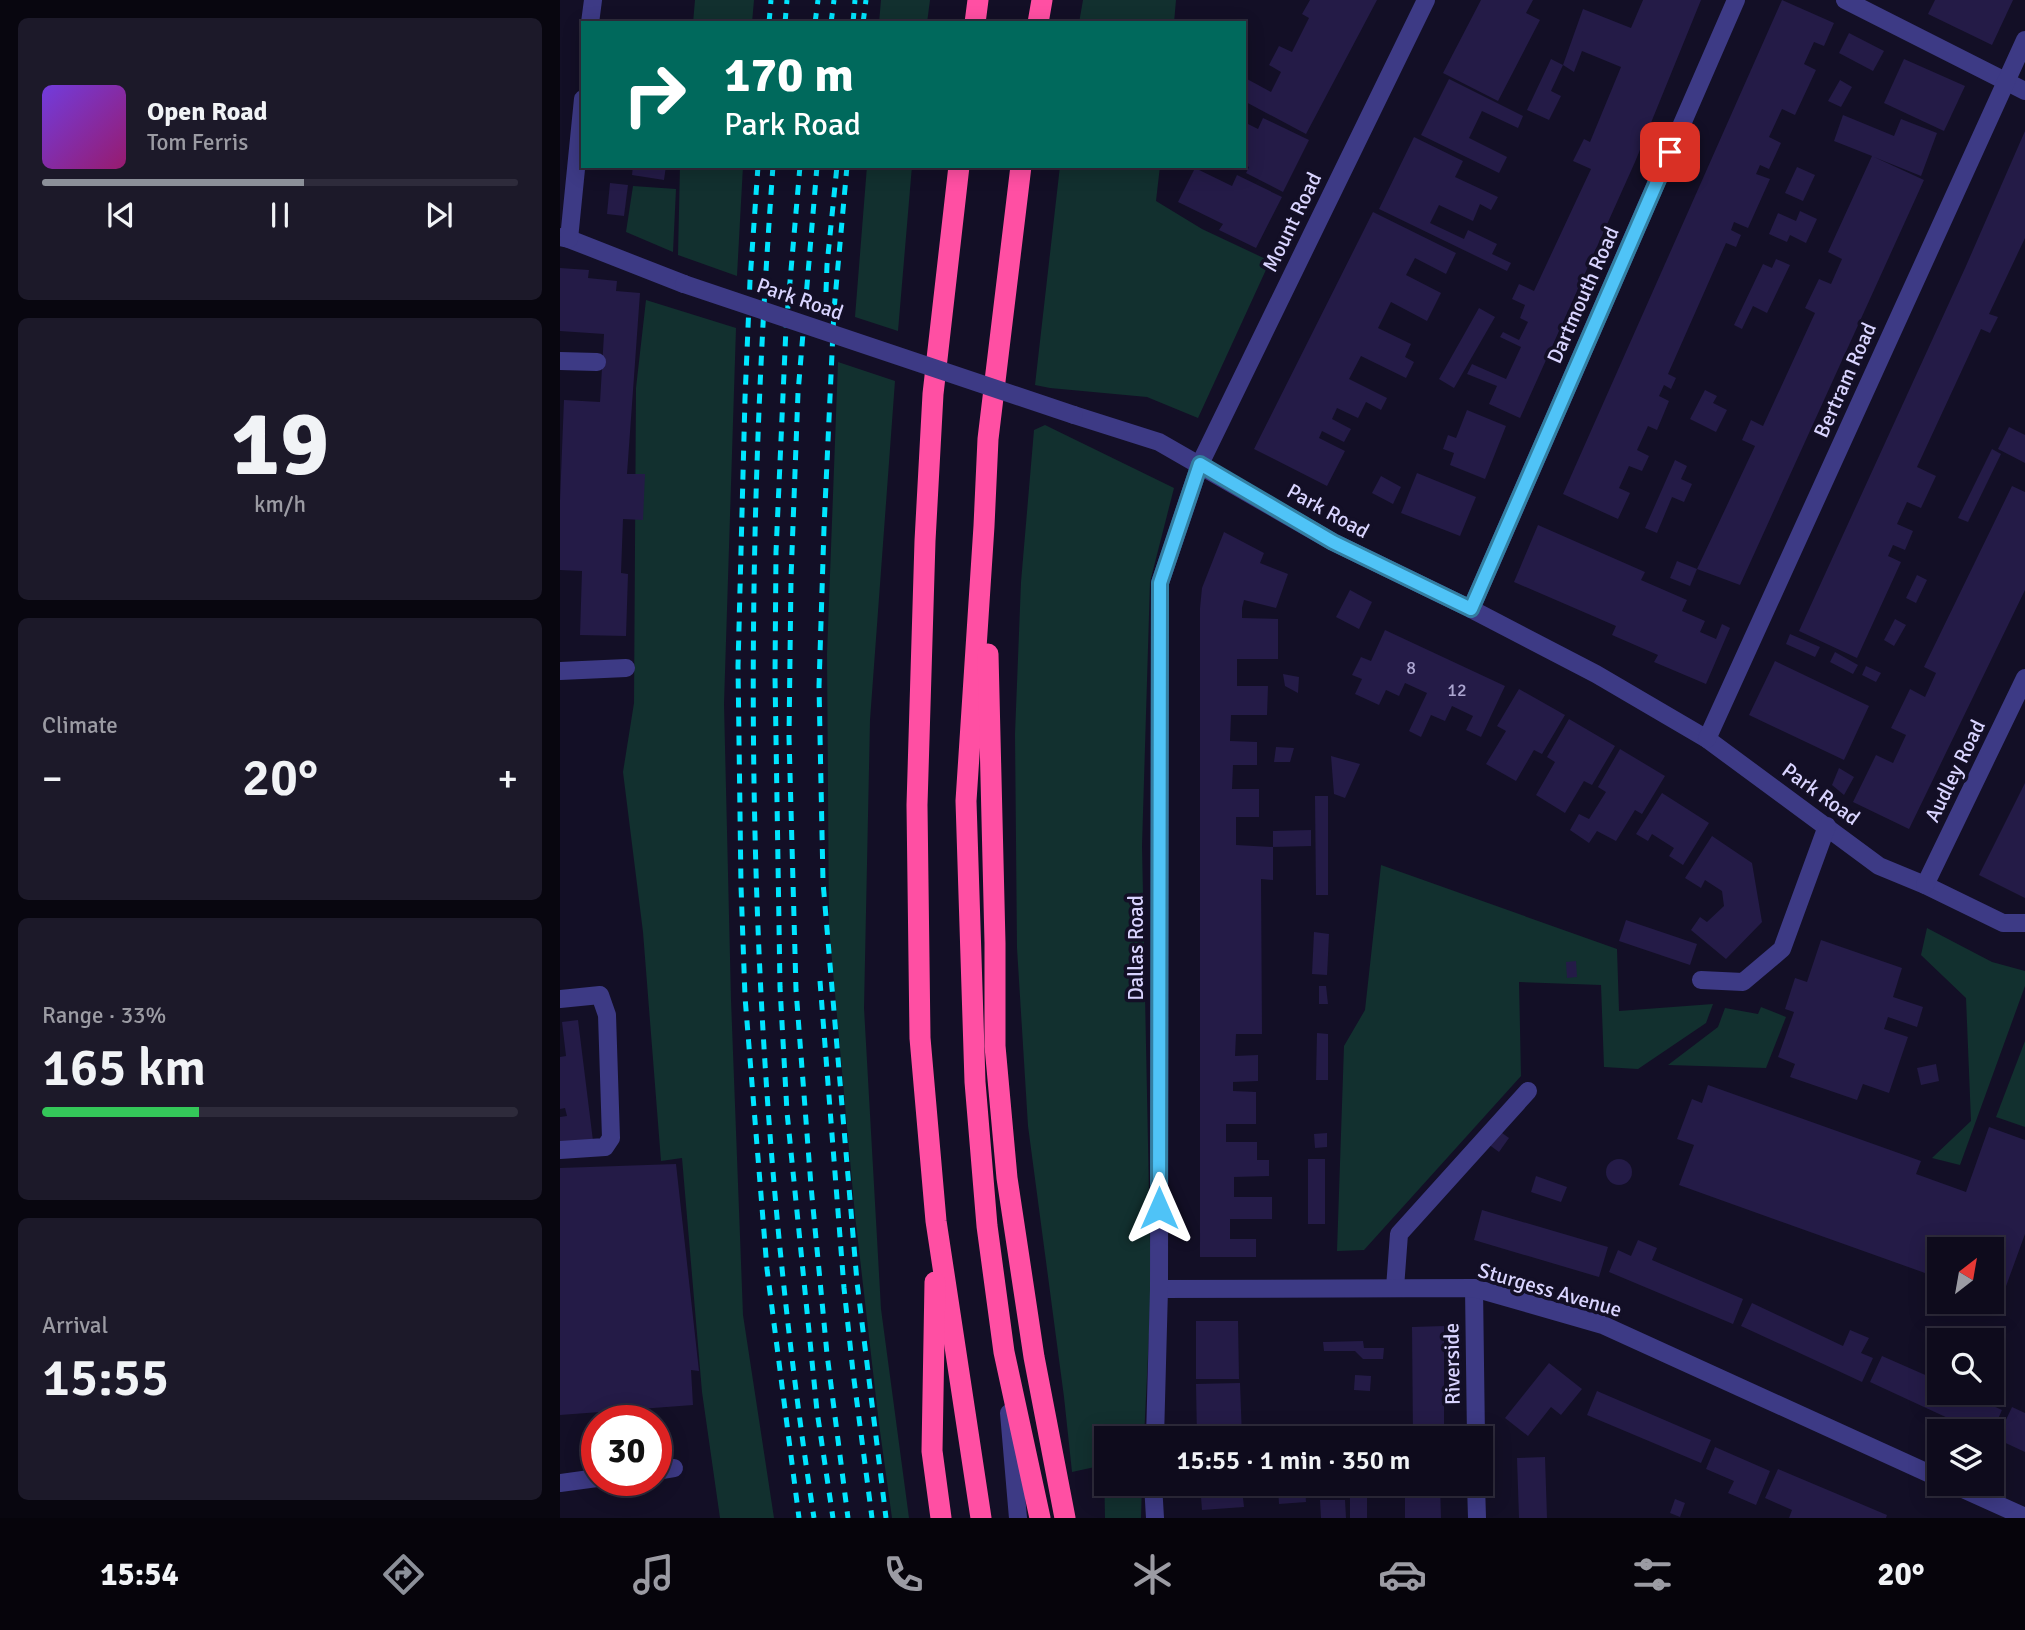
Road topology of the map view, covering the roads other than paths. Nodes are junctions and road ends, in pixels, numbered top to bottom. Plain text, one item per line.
1 (593, 0) edge
2 (978, 0) edge
3 (1042, 0) edge
4 (1426, 0) edge
5 (1736, 0) edge
6 (1845, 0) edge
7 (590, 21) edge
8 (975, 21) edge
9 (1038, 21) edge
10 (2025, 40) edge
11 (2006, 81) junction
12 (2025, 91) edge
13 (581, 114) edge
14 (959, 168) edge
15 (1021, 168) edge
16 (564, 238) edge
17 (560, 361) edge
18 (597, 362) dead end
19 (1200, 464) junction
20 (984, 526) junction
21 (1471, 609) junction
22 (626, 668) dead end
23 (560, 671) edge
24 (2025, 678) edge
25 (1707, 739) junction
26 (1827, 826) junction
27 (1926, 885) junction
28 (2025, 923) edge
29 (1701, 980) dead end
30 (560, 999) edge
31 (1528, 1091) dead end
32 (560, 1150) edge
33 (936, 1221) junction
34 (1395, 1288) junction
35 (1159, 1289) junction
36 (1474, 1289) junction
37 (1004, 1352) junction
38 (1155, 1426) edge
39 (1476, 1426) edge
40 (1927, 1473) edge
41 (581, 1480) edge
42 (560, 1483) edge
43 (1153, 1496) edge
44 (1476, 1496) edge
45 (1977, 1496) edge
46 (2022, 1517) edge
47 (941, 1518) edge
48 (981, 1518) edge
49 (1018, 1518) edge
50 (1040, 1518) edge
51 (1065, 1518) edge
52 (1155, 1518) edge
53 (1477, 1518) edge

1 - 7 street
2 - 8 highway
3 - 9 highway
4 - 19 street, Mount Road
5 - 21 street, Dartmouth Road
6 - 11 street
10 - 11 street, Bertram Road
11 - 12 street
11 - 25 street, Bertram Road
13 - 16 street
14 - 33 highway
15 - 20 highway
16 - 19 street, Park Road, bridge
17 - 18 street
19 - 21 street, Park Road
19 - 35 street, Dallas Road
20 - 37 highway
20 - 51 highway
21 - 25 street, Park Road
22 - 23 street
24 - 27 street, Audley Road
25 - 26 street, Park Road
26 - 27 street, Park Road
26 - 29 street
27 - 28 street, Park Road
30 - 32 street
31 - 34 street
33 - 47 highway
33 - 48 highway
34 - 35 street, Sturgess Avenue
34 - 36 street, Sturgess Avenue
35 - 38 street, Dallas Road
36 - 39 street, Riverside
36 - 40 street, Sturgess Avenue
37 - 49 street
37 - 50 highway
41 - 42 street
43 - 52 street
44 - 53 street
45 - 46 street

